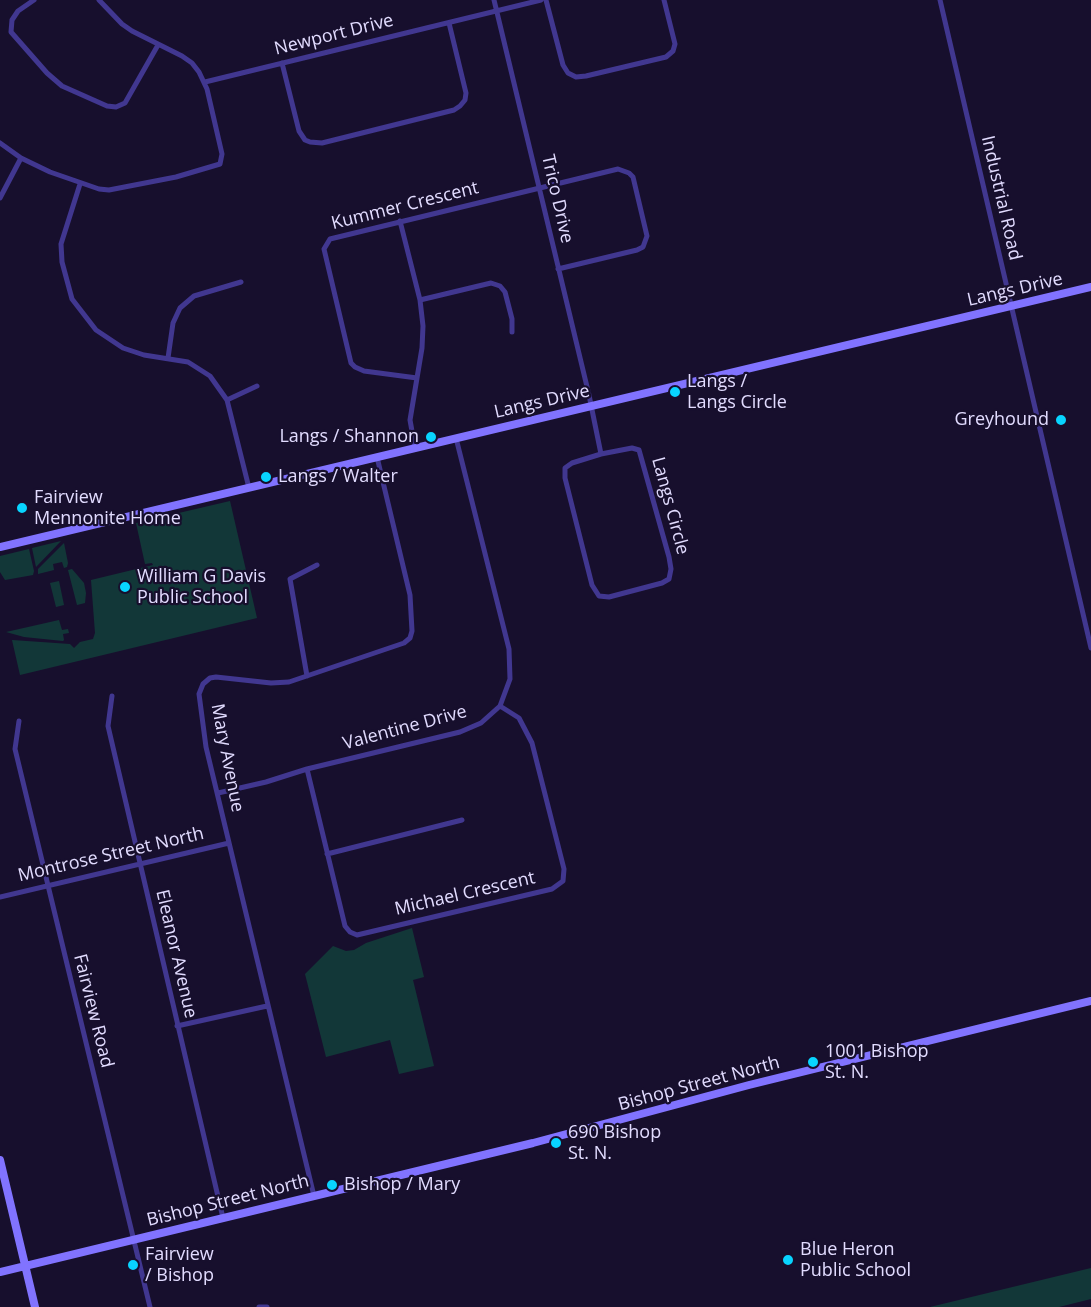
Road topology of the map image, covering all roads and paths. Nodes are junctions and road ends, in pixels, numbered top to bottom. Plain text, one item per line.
1 (34, 0) edge
2 (99, 0) edge
3 (494, 0) edge
4 (541, 0) edge
5 (546, 0) edge
6 (664, 0) edge
7 (940, 0) edge
8 (497, 10) junction
9 (449, 23) junction
10 (158, 45) junction
11 (282, 63) junction
12 (205, 82) junction
13 (0, 143) edge
14 (21, 158) junction
15 (80, 184) junction
16 (539, 188) junction
17 (0, 198) edge
18 (400, 222) junction
19 (558, 269) junction
20 (241, 282) dead end
21 (1091, 287) edge
22 (420, 300) junction
23 (1011, 306) junction
24 (512, 332) dead end
25 (168, 358) junction
26 (417, 378) junction
27 (257, 386) dead end
28 (227, 400) junction
29 (591, 406) junction
30 (456, 438) junction
31 (415, 448) junction
32 (601, 454) junction
33 (377, 458) junction
34 (249, 488) junction
35 (0, 547) edge
36 (317, 565) dead end
37 (1091, 648) edge
38 (307, 676) junction
39 (112, 696) dead end
40 (500, 706) junction
41 (19, 720) dead end
42 (307, 769) junction
43 (218, 793) junction
44 (462, 820) dead end
45 (229, 843) junction
46 (327, 854) junction
47 (139, 865) junction
48 (47, 886) junction
49 (0, 897) edge
50 (1091, 1001) edge
51 (267, 1006) junction
52 (177, 1026) junction
53 (0, 1160) edge
54 (314, 1196) junction
55 (223, 1218) junction
56 (132, 1239) junction
57 (26, 1266) junction
58 (0, 1272) edge
59 (35, 1307) edge
60 (150, 1307) edge
61 (259, 1307) edge
62 (267, 1307) edge

1 - 10 street
2 - 10 street
3 - 8 street, Trico Drive
4 - 8 street, Newport Drive
5 - 6 street
7 - 23 street, Industrial Road
8 - 9 street, Newport Drive
8 - 16 street, Trico Drive
9 - 11 street, Newport Drive
9 - 11 street
10 - 12 street
11 - 12 street, Newport Drive
12 - 15 street
13 - 14 street
14 - 15 street
14 - 17 street
15 - 25 street
16 - 18 street, Kummer Crescent
16 - 19 street, Trico Drive
16 - 19 street, Kummer Crescent
18 - 22 street
18 - 26 street, Kummer Crescent
19 - 29 street, Trico Drive
20 - 25 street
21 - 23 main road, Langs Drive
22 - 24 street
22 - 26 street
23 - 29 main road, Langs Drive
23 - 37 street, Industrial Road
25 - 28 street
26 - 31 street
27 - 28 street
28 - 34 street
29 - 30 main road, Langs Drive
29 - 32 street
30 - 31 main road, Langs Drive
30 - 40 street
31 - 33 main road, Langs Drive
32 - 32 street, Langs Circle
33 - 34 main road, Langs Drive
33 - 38 street, Mary Avenue
34 - 35 main road, Langs Drive
36 - 38 street
38 - 43 street, Mary Avenue
39 - 47 street, Eleanor Avenue
40 - 42 street, Valentine Drive
40 - 46 street, Michael Crescent
41 - 48 street, Fairview Road
42 - 43 street, Valentine Drive
42 - 46 street, Michael Crescent
43 - 45 street, Mary Avenue
44 - 46 street
45 - 47 street, Montrose Street North
45 - 51 street, Mary Avenue
47 - 48 street, Montrose Street North
47 - 52 street, Eleanor Avenue
48 - 49 street, Montrose Street North
48 - 56 street, Fairview Road
50 - 54 main road, Bishop Street North
51 - 52 street
51 - 54 street, Mary Avenue
52 - 55 street, Eleanor Avenue
53 - 57 main road
54 - 55 main road, Bishop Street North
55 - 56 main road, Bishop Street North
56 - 57 main road, Bishop Street North
56 - 60 street, Fairview Road
57 - 58 main road, Bishop Street North
57 - 59 main road
61 - 62 street

